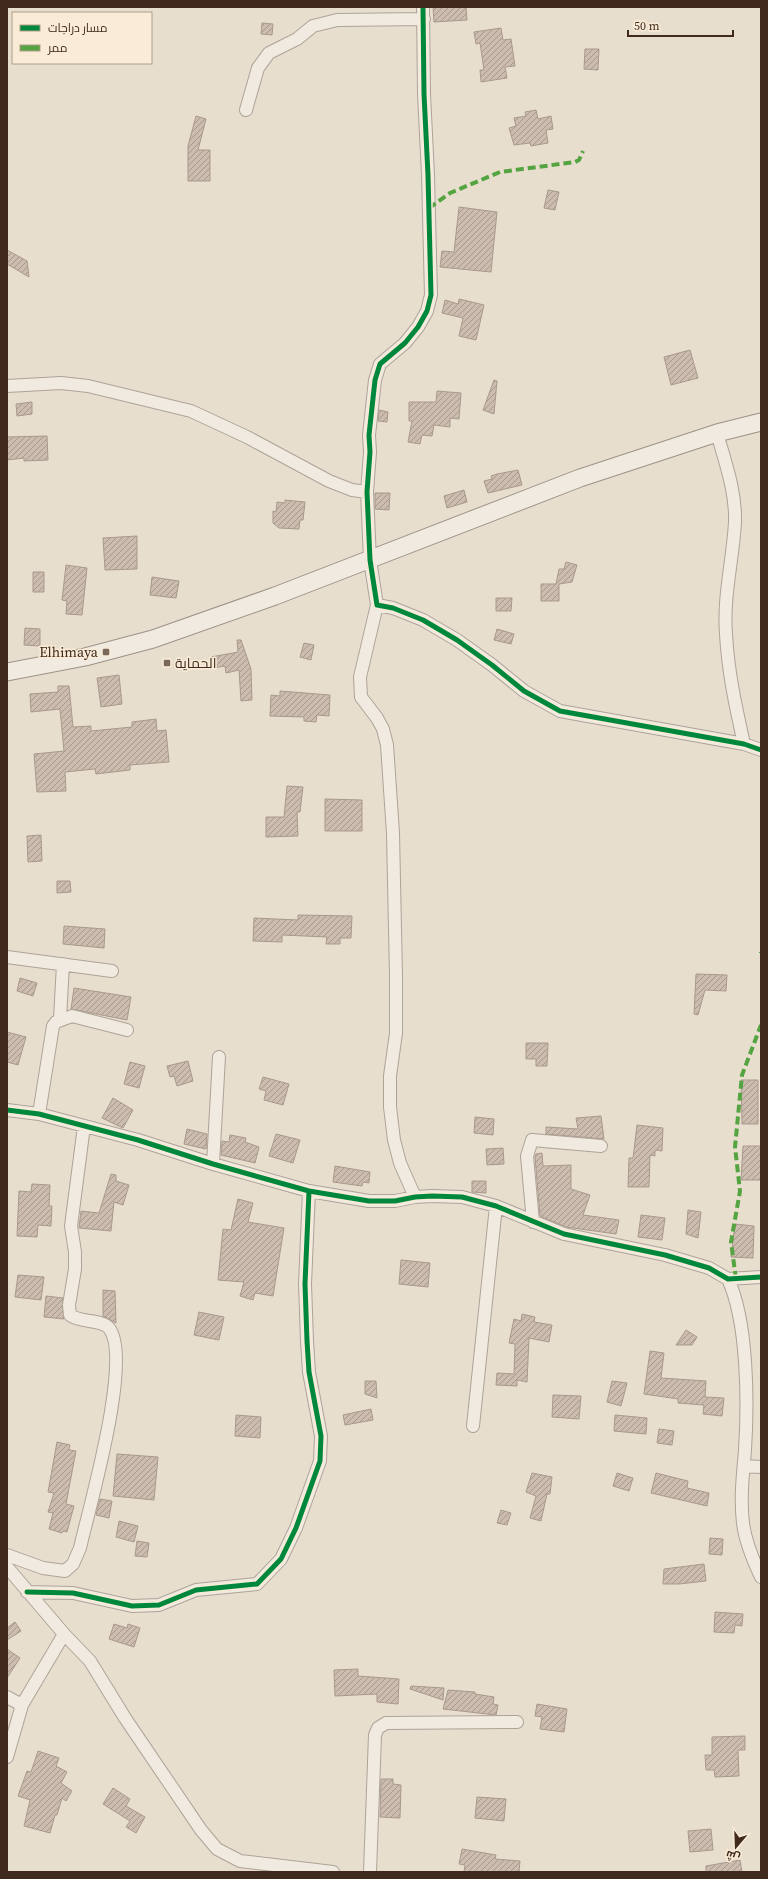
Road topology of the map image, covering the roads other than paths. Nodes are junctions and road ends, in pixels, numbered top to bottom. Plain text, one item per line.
1 (423, 13) edge
2 (246, 110) dead end
3 (7, 386) edge
4 (761, 422) edge
5 (717, 433) junction
6 (367, 492) junction
7 (370, 560) junction
8 (377, 605) junction
9 (7, 672) edge
10 (744, 744) junction
11 (761, 750) edge
12 (7, 957) edge
13 (63, 964) junction
14 (112, 971) dead end
15 (60, 1019) junction
16 (126, 1030) dead end
17 (219, 1056) dead end
18 (7, 1110) edge
19 (39, 1114) junction
20 (84, 1126) junction
21 (601, 1146) dead end
22 (213, 1164) junction
23 (309, 1191) junction
24 (415, 1196) junction
25 (496, 1206) junction
26 (533, 1222) junction
27 (761, 1277) edge
28 (728, 1279) junction
29 (473, 1426) dead end
30 (744, 1466) junction
31 (761, 1467) edge
32 (7, 1555) edge
33 (7, 1567) edge
34 (761, 1577) edge
35 (27, 1592) junction
36 (64, 1634) junction
37 (7, 1697) edge
38 (22, 1705) junction
39 (517, 1722) dead end
40 (7, 1757) edge
41 (333, 1872) edge
42 (370, 1872) edge

1 - 2 street
1 - 6 street
3 - 6 street
4 - 5 main road
5 - 7 main road
5 - 10 street
6 - 7 street
7 - 8 street
7 - 9 main road
8 - 10 street
8 - 24 street
10 - 11 street
12 - 13 street
13 - 14 street
13 - 15 street
15 - 16 street
15 - 19 street
17 - 22 street
18 - 19 street
19 - 20 street
20 - 22 street
20 - 32 street
21 - 26 street
22 - 23 street
23 - 24 street
23 - 35 street
24 - 25 street
25 - 26 street
25 - 29 street
26 - 28 street
27 - 28 street
28 - 30 street
30 - 31 street
30 - 34 street
33 - 35 street
35 - 36 street
36 - 38 street
36 - 41 street
37 - 38 street
38 - 40 street
39 - 42 street

